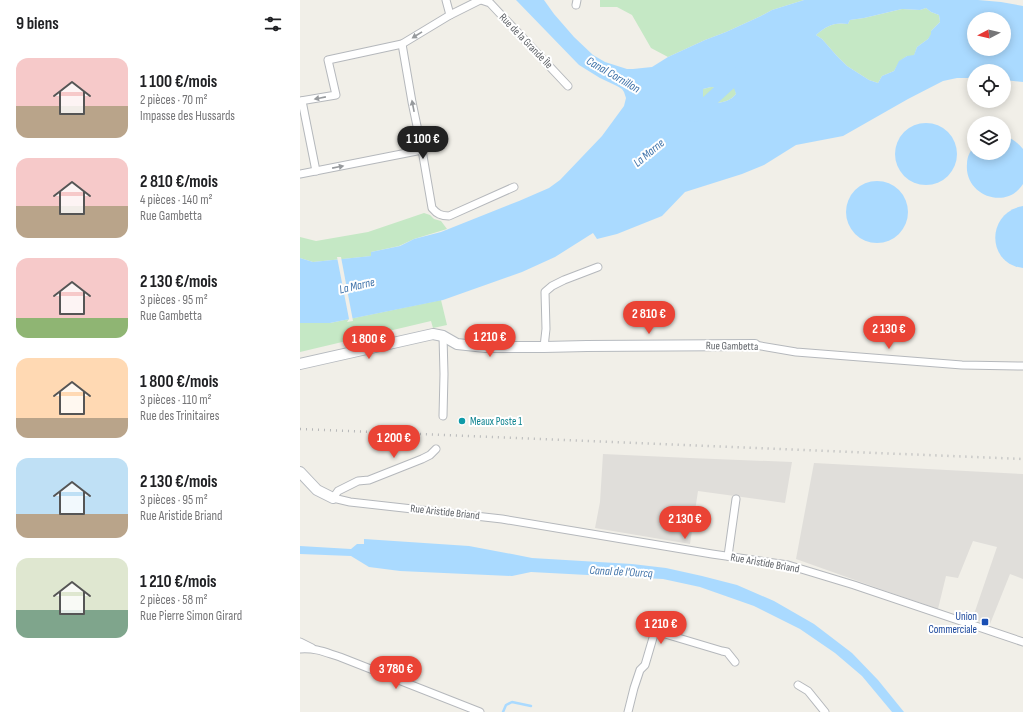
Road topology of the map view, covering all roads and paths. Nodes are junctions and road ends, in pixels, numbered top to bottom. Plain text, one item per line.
1 (446, 0) edge
2 (481, 0) edge
3 (450, 15) junction
4 (402, 44) junction
5 (568, 86) dead end
6 (301, 101) edge
7 (422, 150) junction
8 (316, 171) junction
9 (300, 174) edge
10 (514, 187) dead end
11 (598, 267) dead end
12 (443, 336) junction
13 (755, 345) joint
14 (544, 347) junction
15 (300, 364) edge
16 (1023, 366) edge
17 (443, 416) dead end
18 (436, 449) dead end
19 (300, 472) edge
20 (333, 498) junction
21 (736, 499) dead end
22 (728, 556) junction
23 (300, 642) edge
24 (1023, 642) edge
25 (312, 648) junction
26 (300, 649) edge
27 (735, 662) dead end
28 (798, 685) dead end
29 (480, 712) edge
30 (628, 712) edge
31 (825, 712) edge

1 - 3 street
2 - 3 street, Rue de la Grande Île
2 - 5 street, Rue de la Grande Île
3 -> 4 street, Rue de la Grande Île
4 -> 6 street, Rue de la Grande Île
7 -> 4 street
6 - 8 street
8 -> 7 street
7 - 10 street
8 - 9 street
11 - 14 street
12 - 14 street, Rue Gambetta
12 - 15 street
12 - 17 street
13 - 14 street, Rue Gambetta
13 - 16 street, Rue Gambetta
18 - 20 street
19 - 20 street
20 - 22 street, Rue Aristide Briand
21 - 22 street
22 - 24 street, Rue Aristide Briand
23 - 25 street
25 - 26 street
25 - 29 street
27 - 30 street
28 - 31 street

